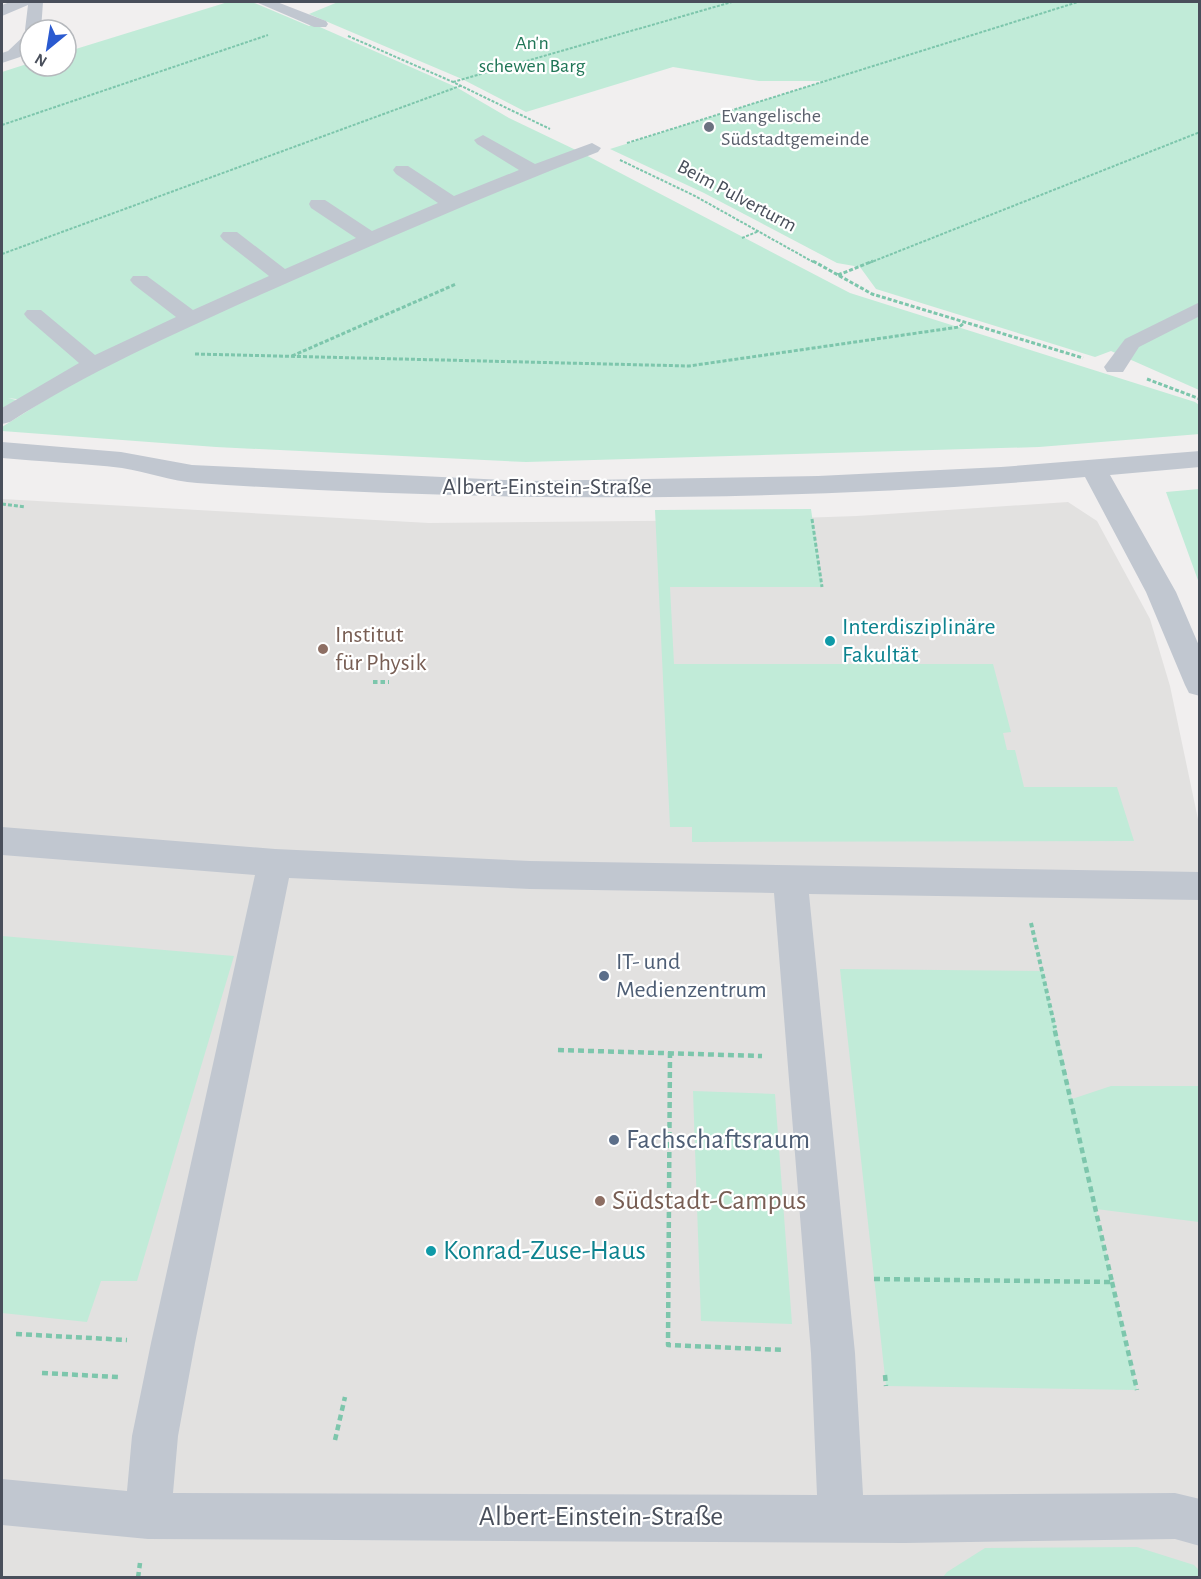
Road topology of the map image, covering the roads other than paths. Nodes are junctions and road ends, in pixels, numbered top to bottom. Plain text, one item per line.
1 (22, 2) edge
2 (36, 2) edge
3 (264, 2) edge
4 (2, 11) edge
5 (34, 18) edge
6 (315, 22) road end
7 (18, 50) edge
8 (2, 57) edge
9 (483, 140) dead end
10 (597, 150) road end
11 (402, 170) dead end
12 (535, 172) junction
13 (318, 204) dead end
14 (454, 205) junction
15 (230, 236) dead end
16 (371, 239) junction
17 (283, 277) junction
18 (140, 280) dead end
19 (1200, 308) edge
20 (34, 314) dead end
21 (191, 318) junction
22 (93, 364) junction
23 (1115, 367) road end
24 (2, 390) edge
25 (35, 394) junction
26 (2, 417) edge
27 (2, 450) edge
28 (1200, 459) edge
29 (1094, 470) junction
30 (1200, 685) edge
31 (2, 841) edge
32 (275, 862) junction
33 (790, 879) junction
34 (1200, 886) edge
35 (2, 1502) edge
36 (148, 1516) junction
37 (841, 1518) junction
38 (1200, 1523) edge

1 - 4 lane
2 - 5 lane
3 - 6 lane
7 - 8 lane
9 - 12 lane
10 - 12 lane
11 - 14 lane
12 - 14 lane
13 - 16 lane
14 - 16 lane
15 - 17 lane
16 - 17 lane
17 - 21 lane
18 - 21 lane
19 - 23 lane
20 - 22 lane
21 - 22 lane
22 - 25 lane
24 - 25 lane
25 - 26 lane
27 - 29 street, Albert-Einstein-Straße
28 - 29 street, Albert-Einstein-Straße
29 - 30 street
31 - 32 street
32 - 33 street
32 - 36 street
33 - 34 street
33 - 37 street
35 - 36 street, Albert-Einstein-Straße
36 - 37 street, Albert-Einstein-Straße
37 - 38 street, Albert-Einstein-Straße

